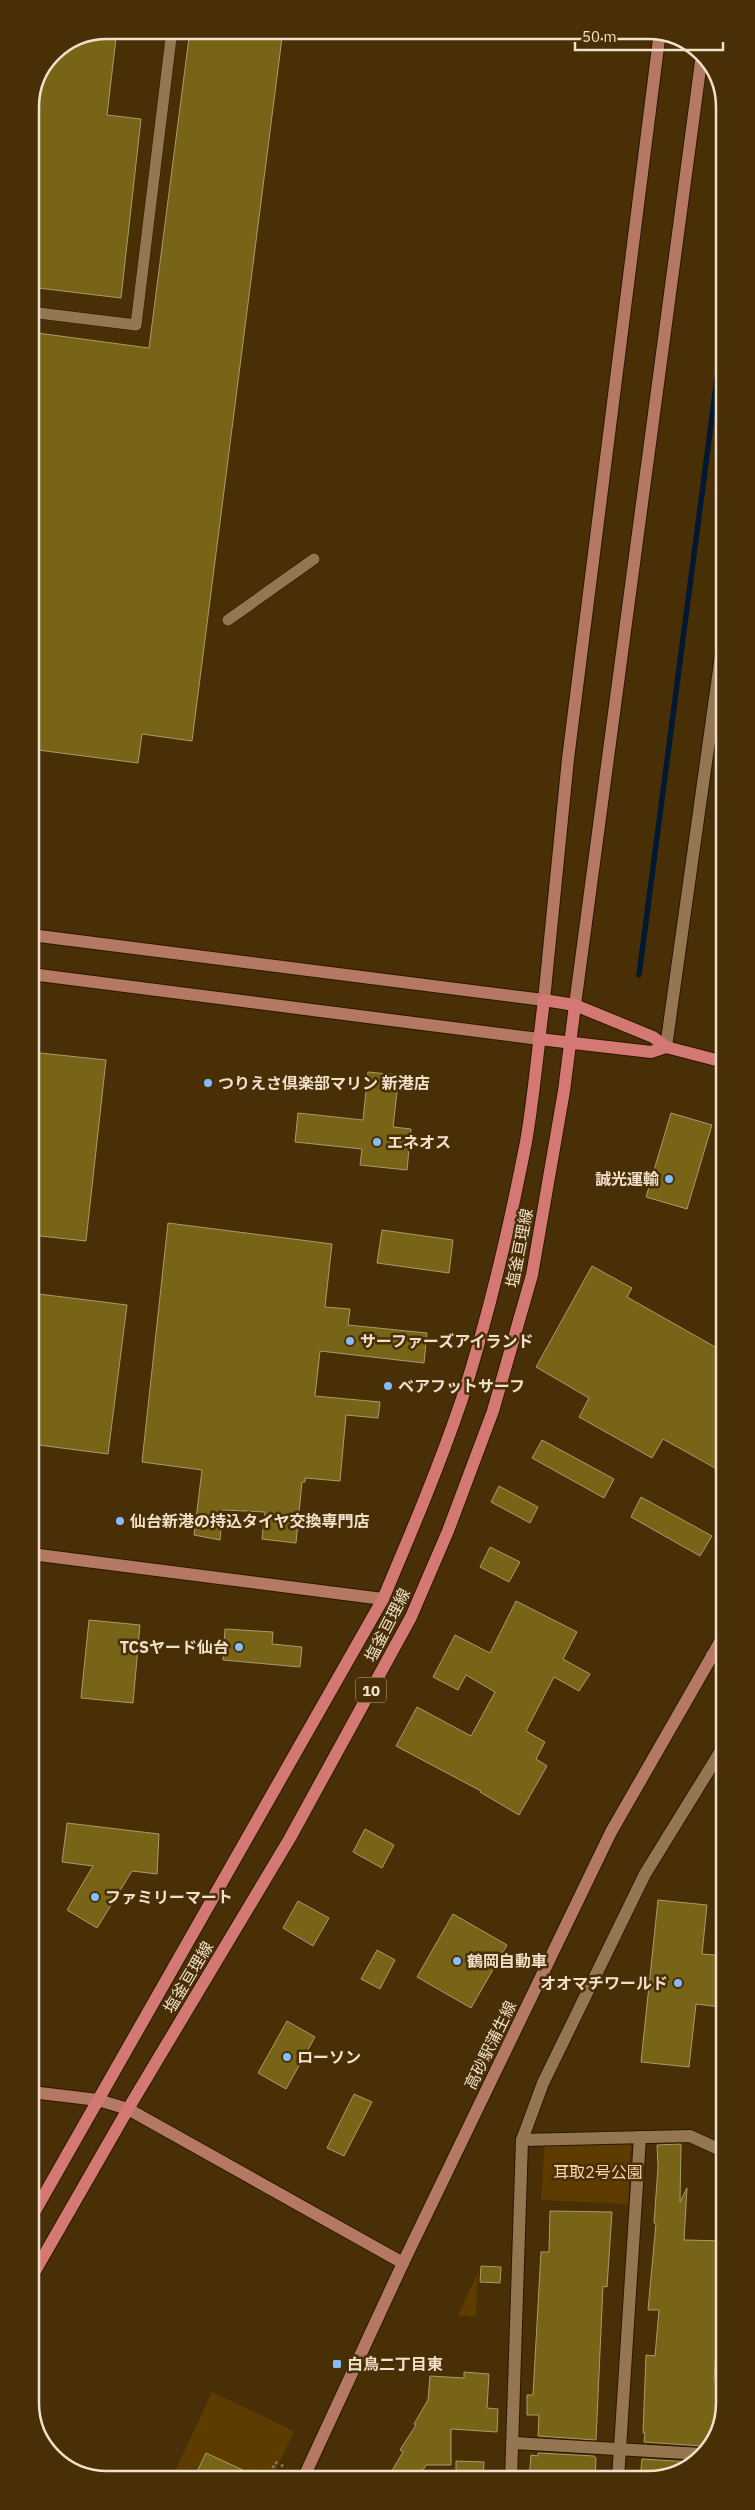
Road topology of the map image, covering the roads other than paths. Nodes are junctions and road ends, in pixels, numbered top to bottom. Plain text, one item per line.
1 (171, 39) edge
2 (659, 40) edge
3 (701, 64) edge
4 (39, 313) edge
5 (314, 559) dead end
6 (228, 620) dead end
7 (716, 691) edge
8 (39, 936) edge
9 (39, 975) edge
10 (544, 1000) junction
11 (575, 1005) junction
12 (539, 1040) junction
13 (570, 1044) junction
14 (666, 1047) junction
15 (716, 1060) edge
16 (39, 1555) edge
17 (383, 1599) junction
18 (716, 1648) edge
19 (712, 1655) junction
20 (716, 1656) edge
21 (716, 1757) edge
22 (39, 2093) edge
23 (98, 2100) junction
24 (128, 2109) junction
25 (640, 2137) junction
26 (522, 2140) junction
27 (716, 2148) edge
28 (39, 2204) edge
29 (403, 2263) junction
30 (39, 2266) edge
31 (514, 2443) junction
32 (620, 2450) junction
33 (693, 2454) edge
34 (307, 2471) edge
35 (512, 2471) edge
36 (619, 2471) edge

1 - 4 lane
2 - 10 street
3 - 11 street
5 - 6 lane
7 - 14 street
8 - 10 street
9 - 12 street
10 - 11 main road
10 - 12 main road, 塩釜亘理線 / 10
11 - 13 main road, 塩釜亘理線 / 10
11 - 14 main road
12 - 13 main road
12 - 17 main road, 塩釜亘理線 / 10
13 - 14 main road
13 - 24 main road, 塩釜亘理線 / 10
14 - 15 main road
16 - 17 street
17 - 23 main road, 塩釜亘理線 / 10
18 - 19 street, 高砂駅蒲生線
19 - 20 street
19 - 29 street, 高砂駅蒲生線
21 - 26 street
22 - 23 street
23 - 24 street
23 - 28 main road, 塩釜亘理線 / 10
24 - 29 street
24 - 30 main road, 塩釜亘理線 / 10
25 - 26 street
25 - 27 street
25 - 32 street
26 - 31 street
29 - 34 street, 高砂駅蒲生線
31 - 32 street
31 - 35 street
32 - 33 street
32 - 36 street

